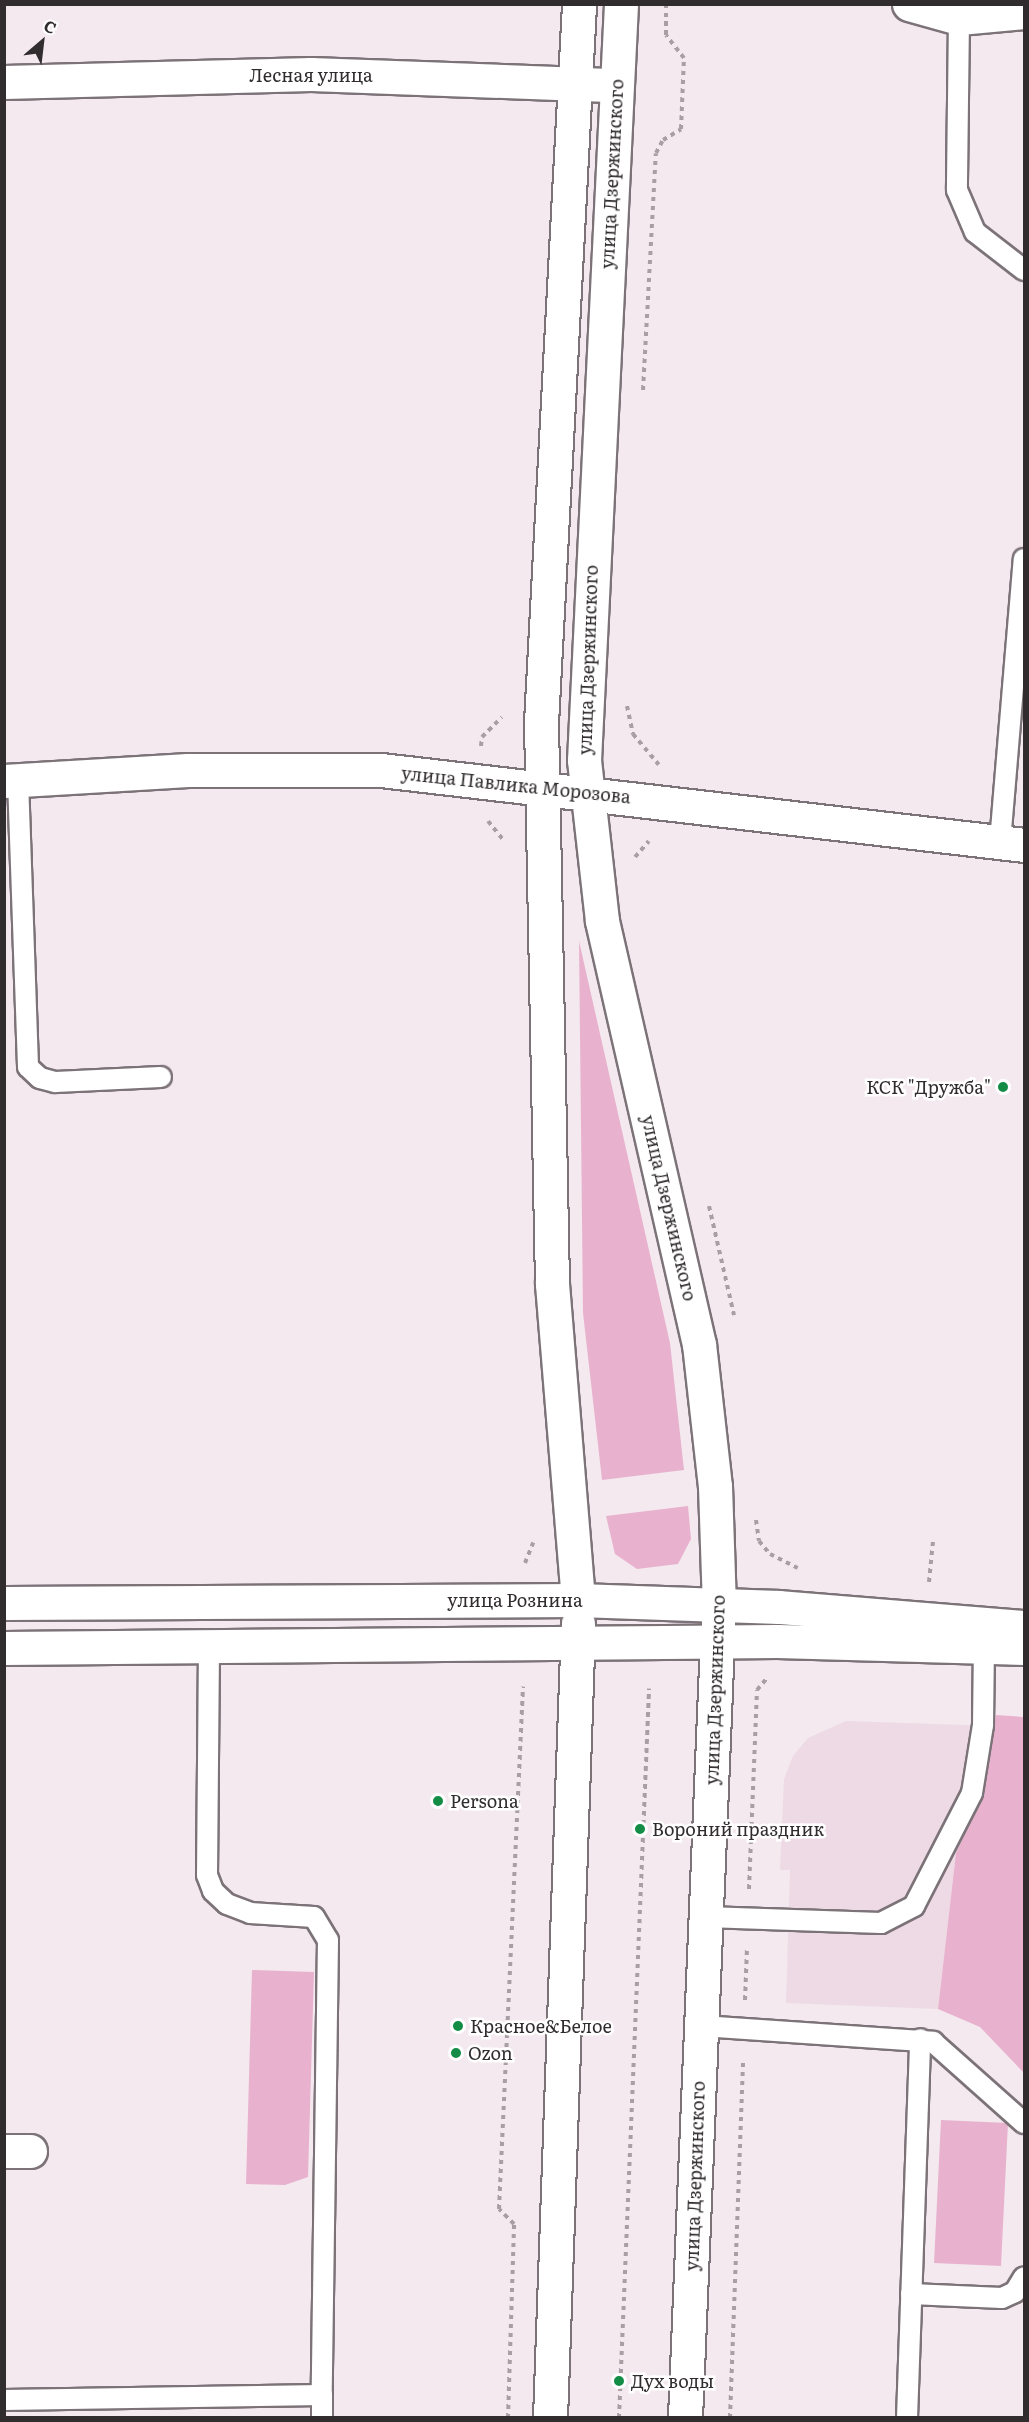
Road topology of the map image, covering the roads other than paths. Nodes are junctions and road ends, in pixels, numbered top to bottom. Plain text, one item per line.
1 (579, 4) edge
2 (621, 4) edge
3 (909, 4) edge
4 (1024, 12) edge
5 (959, 18) junction
6 (4, 82) edge
7 (575, 83) junction
8 (616, 85) junction
9 (1024, 270) edge
10 (1024, 559) edge
11 (11, 780) edge
12 (542, 785) junction
13 (586, 791) junction
14 (1012, 843) edge
15 (161, 1077) dead end
16 (578, 1600) junction
17 (4, 1603) edge
18 (719, 1604) junction
19 (1024, 1627) edge
20 (717, 1641) junction
21 (578, 1644) junction
22 (209, 1647) junction
23 (984, 1647) junction
24 (4, 1648) edge
25 (1024, 1648) edge
26 (706, 1917) junction
27 (701, 2026) junction
28 (920, 2039) junction
29 (1024, 2123) edge
30 (1024, 2277) edge
31 (911, 2294) junction
32 (322, 2395) junction
33 (4, 2400) edge
34 (322, 2418) edge
35 (550, 2418) edge
36 (685, 2418) edge
37 (907, 2418) edge

1 - 7 street
2 - 8 street, улица Дзержинского
3 - 5 street
4 - 5 street
5 - 9 lane
6 - 7 street, Лесная улица
7 - 8 street, Лесная улица
7 - 12 street
8 - 13 street, улица Дзержинского
10 - 14 lane
11 - 12 street, улица Павлика Морозова
11 - 15 lane
12 - 13 street, улица Павлика Морозова
12 - 16 street
13 - 14 street, улица Павлика Морозова
13 - 18 street, улица Дзержинского
16 - 17 street, улица Рознина
16 - 18 street, улица Рознина
16 - 21 street
18 - 19 street, улица Рознина
18 - 20 street, улица Дзержинского
20 - 21 street
20 - 23 street
20 - 26 street, улица Дзержинского
21 - 22 street
21 - 35 street
22 - 24 street
22 - 32 lane
23 - 25 street
23 - 26 lane
26 - 27 street, улица Дзержинского
27 - 28 lane
27 - 36 street, улица Дзержинского
28 - 29 lane
28 - 31 lane
30 - 31 lane
31 - 37 lane
32 - 33 lane
32 - 34 lane

